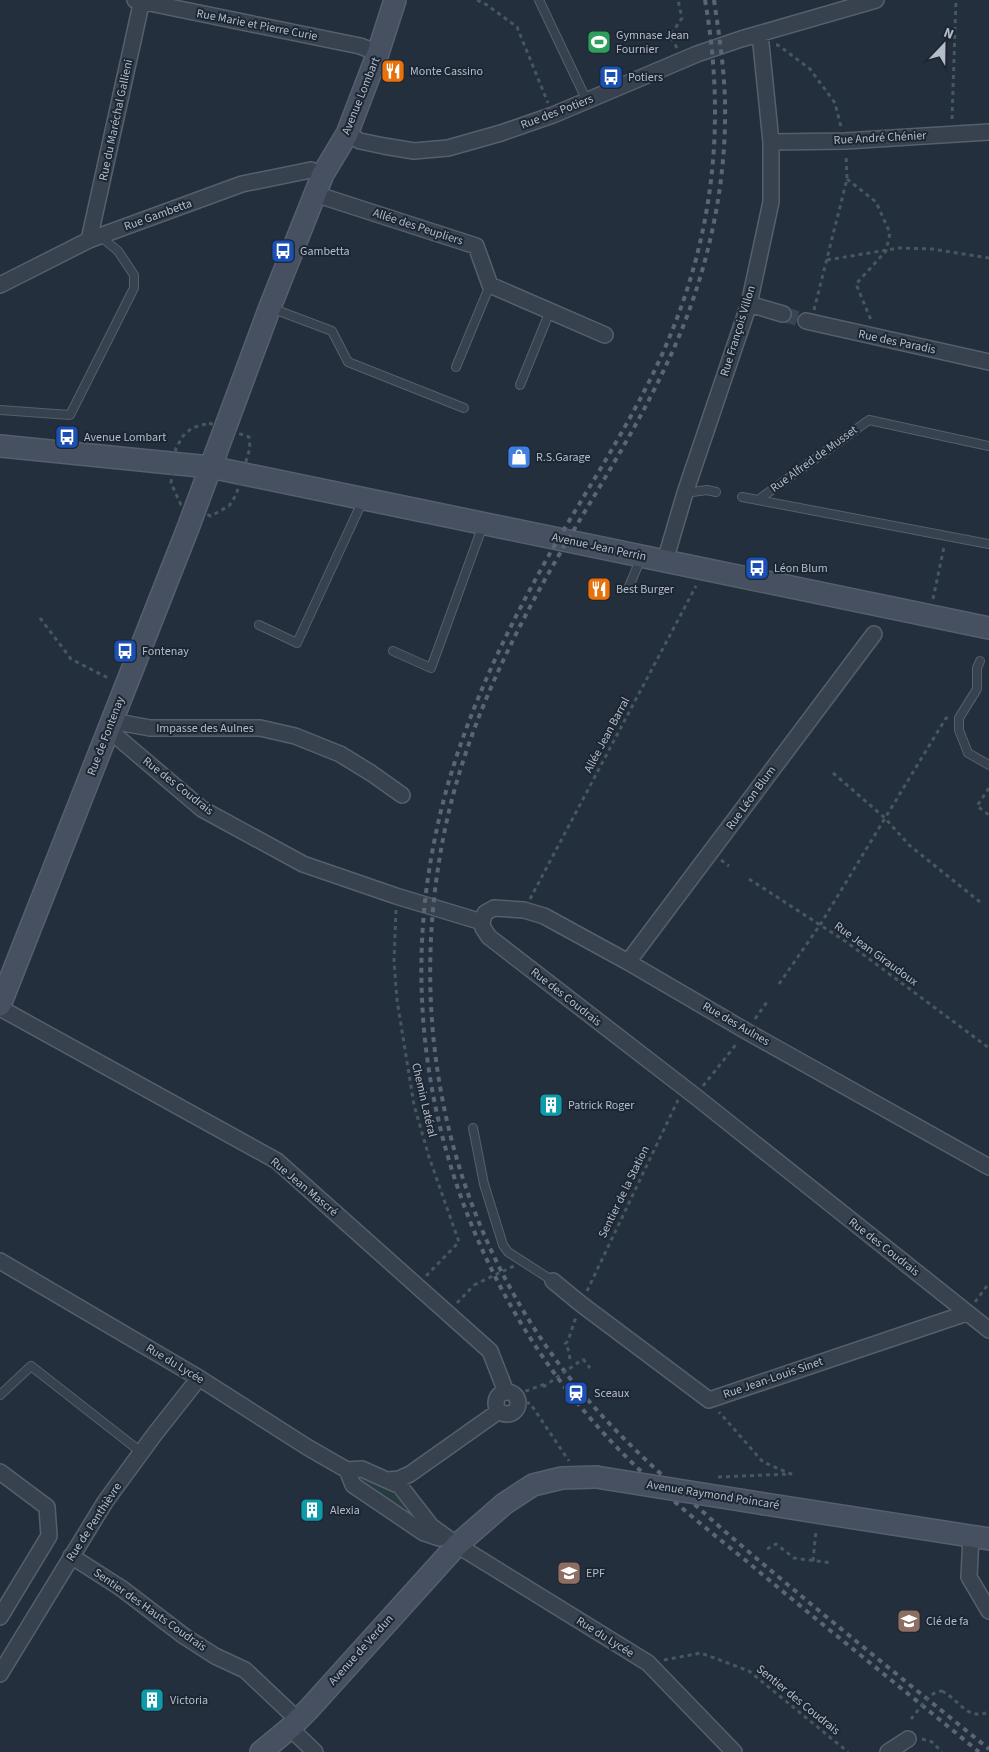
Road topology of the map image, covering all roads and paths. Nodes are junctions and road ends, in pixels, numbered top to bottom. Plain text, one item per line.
1 (139, 0) edge
2 (395, 0) edge
3 (478, 0) edge
4 (539, 0) edge
5 (678, 0) edge
6 (876, 0) edge
7 (956, 0) edge
8 (760, 41) junction
9 (378, 53) junction
10 (683, 60) junction
11 (587, 101) junction
12 (553, 115) junction
13 (989, 132) edge
14 (347, 134) junction
15 (952, 134) junction
16 (770, 142) junction
17 (845, 142) junction
18 (323, 174) junction
19 (847, 179) junction
20 (315, 194) junction
21 (95, 238) junction
22 (886, 251) junction
23 (989, 258) edge
24 (827, 260) junction
25 (0, 285) edge
26 (490, 286) junction
27 (749, 304) junction
28 (270, 307) junction
29 (550, 311) junction
30 (783, 314) tunnel mouth
31 (808, 322) joint
32 (605, 335) dead end
33 (869, 336) junction
34 (989, 362) edge
35 (456, 367) dead end
36 (520, 385) dead end
37 (464, 408) dead end
38 (0, 410) edge
39 (0, 446) edge
40 (989, 446) edge
41 (210, 467) junction
42 (716, 492) dead end
43 (685, 493) junction
44 (742, 497) dead end
45 (363, 498) junction
46 (758, 500) junction
47 (484, 524) junction
48 (947, 536) junction
49 (989, 544) edge
50 (641, 556) junction
51 (665, 561) junction
52 (705, 569) junction
53 (628, 589) dead end
54 (933, 599) dead end
55 (40, 618) dead end
56 (259, 625) dead end
57 (989, 628) edge
58 (874, 634) dead end
59 (393, 651) dead end
60 (980, 661) dead end
61 (125, 687) junction
62 (959, 718) junction
63 (111, 726) junction
64 (989, 765) edge
65 (833, 773) dead end
66 (989, 788) edge
67 (402, 795) dead end
68 (989, 815) edge
69 (885, 818) junction
70 (749, 879) dead end
71 (396, 896) junction
72 (980, 902) dead end
73 (524, 910) junction
74 (482, 922) junction
75 (820, 924) junction
76 (628, 962) junction
77 (779, 984) dead end
78 (767, 1002) dead end
79 (0, 1007) edge
80 (746, 1030) junction
81 (989, 1048) edge
82 (689, 1092) junction
83 (473, 1128) dead end
84 (989, 1167) edge
85 (0, 1261) edge
86 (516, 1265) dead end
87 (553, 1281) joint
88 (989, 1283) edge
89 (417, 1286) junction
90 (580, 1304) junction
91 (448, 1313) junction
92 (967, 1313) junction
93 (989, 1330) edge
94 (572, 1331) dead end
95 (570, 1359) dead end
96 (590, 1368) dead end
97 (199, 1378) junction
98 (0, 1395) edge
99 (514, 1397) junction
100 (709, 1400) junction
101 (557, 1444) dead end
102 (141, 1452) junction
103 (347, 1470) junction
104 (0, 1472) edge
105 (388, 1480) junction
106 (704, 1494) junction
107 (816, 1526) dead end
108 (980, 1537) edge
109 (457, 1545) junction
110 (767, 1549) dead end
111 (71, 1556) junction
112 (813, 1561) junction
113 (832, 1563) dead end
114 (989, 1611) edge
115 (0, 1617) edge
116 (648, 1663) junction
117 (0, 1674) edge
118 (989, 1712) edge
119 (911, 1719) dead end
120 (294, 1724) junction
121 (915, 1739) joint
122 (261, 1752) edge
123 (315, 1752) edge
124 (734, 1752) edge
125 (848, 1752) edge
126 (888, 1752) edge
127 (942, 1752) edge

1 - 9 street, Rue Marie et Pierre Curie
1 - 21 street, Rue du Maréchal Gallieni
2 - 9 main road, Avenue Lombart
3 - 12 path
4 - 11 lane
5 - 10 path
6 - 8 street, Rue des Potiers
7 - 15 path
8 - 10 street, Rue des Potiers
8 - 16 street, Rue François Villon
8 - 17 path
9 - 14 main road, Avenue Lombart
10 - 11 street, Rue des Potiers
11 - 12 street, Rue des Potiers
12 - 14 street, Rue des Potiers
13 - 15 street, Rue André Chénier
14 - 18 main road, Avenue Lombart
15 - 17 street, Rue André Chénier
16 - 17 street, Rue André Chénier
16 - 27 street, Rue François Villon
17 - 19 path
18 - 20 main road, Avenue Lombart
18 - 21 street, Rue Gambetta
19 - 22 path
19 - 24 path
20 - 26 street, Allée des Peupliers
20 - 28 main road, Avenue Lombart
21 - 25 street, Rue Gambetta
21 - 38 lane
22 - 23 path
22 - 24 path
22 - 33 path
24 - 31 path
26 - 29 street
26 - 35 lane
27 - 30 street
27 - 43 street, Rue François Villon
28 - 37 lane
28 - 41 main road, Avenue Lombart
29 - 32 street
29 - 36 lane
31 - 33 street, Rue des Paradis
33 - 34 street, Rue des Paradis
39 - 41 main road, Avenue Jean Perrin
40 - 46 lane, Rue Alfred de Musset
41 - 45 main road, Avenue Jean Perrin
41 - 61 main road, Rue de Fontenay
42 - 43 lane
43 - 51 street, Rue François Villon
44 - 46 lane, Rue Alfred de Musset
45 - 47 main road, Avenue Jean Perrin
45 - 56 lane
46 - 48 lane, Rue Alfred de Musset
47 - 50 main road, Avenue Jean Perrin
47 - 59 lane
48 - 49 lane, Rue Alfred de Musset
48 - 54 path
50 - 51 main road, Avenue Jean Perrin
50 - 53 lane
51 - 52 main road, Avenue Jean Perrin
52 - 57 main road, Avenue Jean Perrin
52 - 73 path, Allée Jean Barral
55 - 61 path
58 - 76 street, Rue Léon Blum
60 - 62 lane
61 - 63 main road, Rue de Fontenay
62 - 64 lane
62 - 69 path
63 - 67 street, Impasse des Aulnes
63 - 71 street, Rue des Coudrais
63 - 79 main road, Rue de Fontenay
65 - 69 path
66 - 68 path
69 - 72 path
69 - 75 path
70 - 75 path, Rue Jean Giraudoux
71 - 74 street, Rue des Coudrais
71 - 89 path, Chemin Latéral
73 - 74 street, Rue des Aulnes
73 - 76 street, Rue des Aulnes
74 - 82 street, Rue des Coudrais
75 - 77 path
75 - 81 path, Rue Jean Giraudoux
76 - 80 street, Rue des Aulnes
78 - 80 path, Sentier de la Station
79 - 89 street, Rue Jean Mascré
80 - 82 path, Sentier de la Station
80 - 84 street, Rue des Aulnes
82 - 90 path, Sentier de la Station
82 - 92 street, Rue des Coudrais
83 - 87 lane
85 - 97 street, Rue du Lycée
86 - 91 path, bridge
87 - 90 street, Rue Jean-Louis Sinet
88 - 92 path
89 - 91 street, Rue Jean Mascré
90 - 100 street, Rue Jean-Louis Sinet
91 - 99 street, Rue Jean Mascré
92 - 93 street, Rue des Coudrais
92 - 100 street, Rue Jean-Louis Sinet
94 - 95 path
96 - 99 path, bridge
97 - 102 street, Rue de Penthièvre
97 - 103 street, Rue du Lycée
98 - 102 lane
99 - 101 path
99 - 105 street
100 - 106 path
102 - 111 street, Rue de Penthièvre
103 - 105 street, Rue du Lycée
103 - 109 street, Rue du Lycée
104 - 115 street
105 - 109 street, Rue du Lycée
106 - 108 main road, Avenue Raymond Poincaré, bridge
106 - 109 main road, Avenue Raymond Poincaré, bridge
107 - 112 path
108 - 114 street
109 - 116 street, Rue du Lycée
109 - 120 main road, Avenue de Verdun
110 - 112 path
111 - 117 street, Rue de Penthièvre
111 - 120 street, Sentier des Hauts Coudrais
112 - 113 path
116 - 124 street, Rue du Lycée
116 - 125 path, Sentier des Coudrais
118 - 119 path, bridge
120 - 122 main road, Avenue de Verdun
120 - 123 street, Sentier des Hauts Coudrais
121 - 126 street
121 - 127 path

